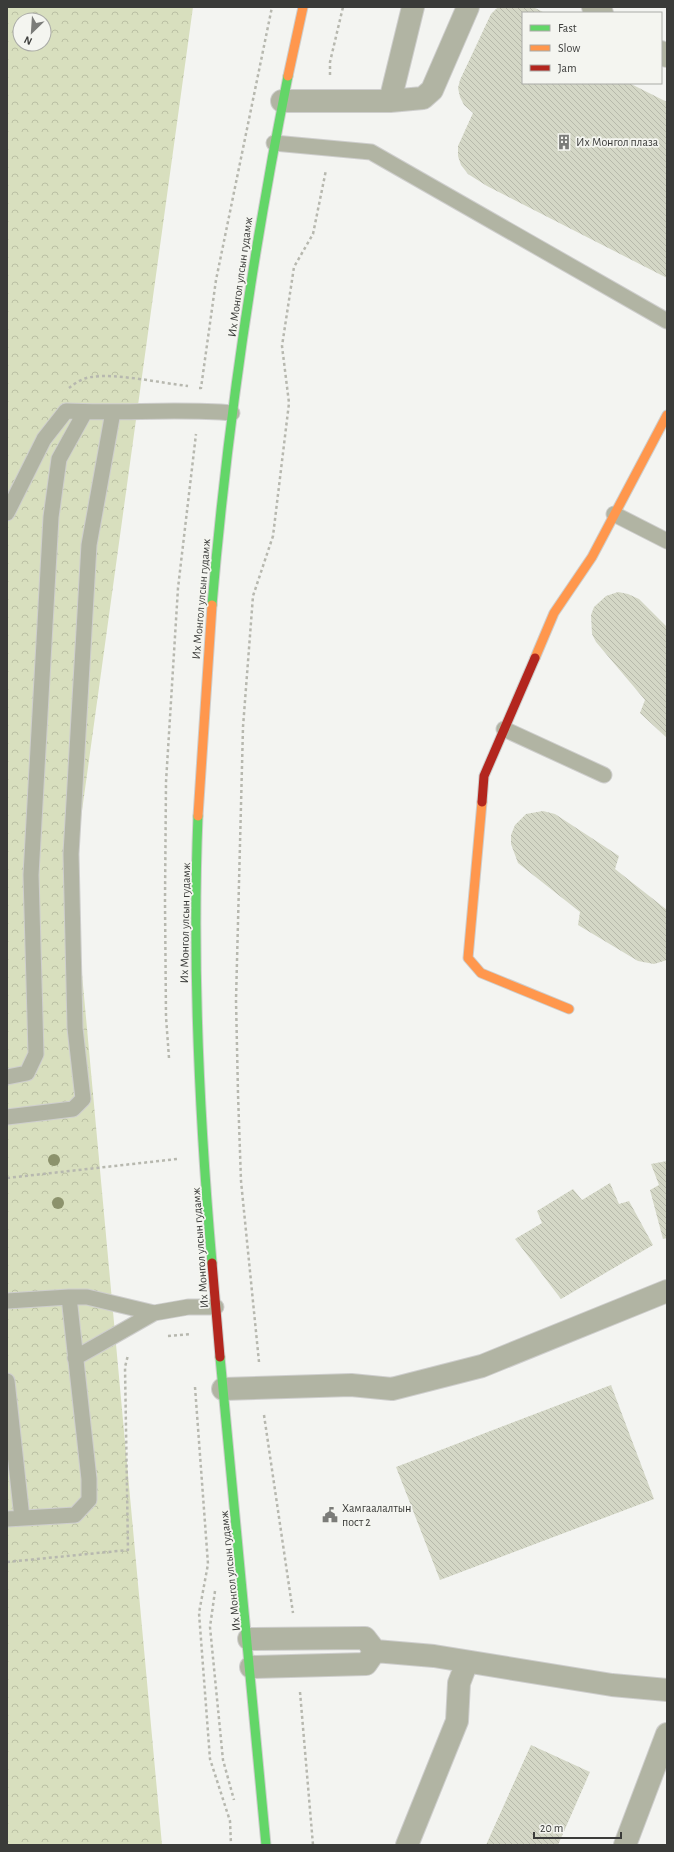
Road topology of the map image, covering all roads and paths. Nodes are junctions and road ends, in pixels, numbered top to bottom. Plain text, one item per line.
1 (272, 7) edge
2 (303, 7) edge
3 (343, 7) edge
4 (413, 7) edge
5 (468, 7) edge
6 (329, 100) junction
7 (282, 101) junction
8 (390, 101) junction
9 (274, 143) junction
10 (327, 147) junction
11 (667, 322) edge
12 (68, 389) dead end
13 (85, 412) junction
14 (113, 412) junction
15 (232, 413) junction
16 (667, 415) edge
17 (7, 513) edge
18 (614, 514) junction
19 (667, 541) edge
20 (504, 729) junction
21 (604, 775) dead end
22 (569, 1009) dead end
23 (7, 1077) edge
24 (7, 1117) edge
25 (181, 1158) dead end
26 (7, 1178) edge
27 (667, 1291) edge
28 (69, 1297) junction
29 (7, 1301) edge
30 (216, 1307) junction
31 (154, 1313) junction
32 (161, 1336) dead end
33 (191, 1342) dead end
34 (128, 1353) dead end
35 (75, 1358) junction
36 (7, 1381) edge
37 (194, 1381) dead end
38 (262, 1387) junction
39 (223, 1388) junction
40 (22, 1518) junction
41 (7, 1519) edge
42 (7, 1562) edge
43 (296, 1637) junction
44 (248, 1639) junction
45 (376, 1651) junction
46 (467, 1662) junction
47 (251, 1667) junction
48 (298, 1667) junction
49 (667, 1690) edge
50 (667, 1734) edge
51 (231, 1845) edge
52 (266, 1845) edge
53 (313, 1845) edge
54 (408, 1845) edge
55 (625, 1845) edge

1 - 12 path
2 - 7 main road, Их Монгол улсын гудамж
3 - 6 path
4 - 8 street
5 - 8 street
6 - 7 street
6 - 8 street
7 - 9 main road, Их Монгол улсын гудамж
9 - 10 lane
9 - 15 main road, Их Монгол улсын гудамж
10 - 11 lane
10 - 38 path
13 - 14 lane
13 - 17 lane
13 - 23 lane
14 - 15 lane
14 - 24 lane
15 - 30 main road, Их Монгол улсын гудамж
16 - 18 main road
18 - 19 lane
18 - 20 main road
20 - 21 lane
20 - 22 main road
25 - 26 path
27 - 38 street
28 - 29 lane
28 - 31 lane
28 - 35 lane
30 - 31 lane
30 - 39 main road, Их Монгол улсын гудамж
31 - 35 lane
32 - 33 path
34 - 42 path
35 - 40 lane
36 - 40 lane
37 - 51 path
38 - 39 street
38 - 43 path
39 - 44 main road, Их Монгол улсын гудамж
40 - 41 lane
43 - 44 street
43 - 45 street
44 - 47 main road, Их Монгол улсын гудамж
45 - 46 street
45 - 48 street
46 - 49 street
46 - 54 street
47 - 48 street
47 - 52 main road, Их Монгол улсын гудамж
48 - 53 path
50 - 55 street

